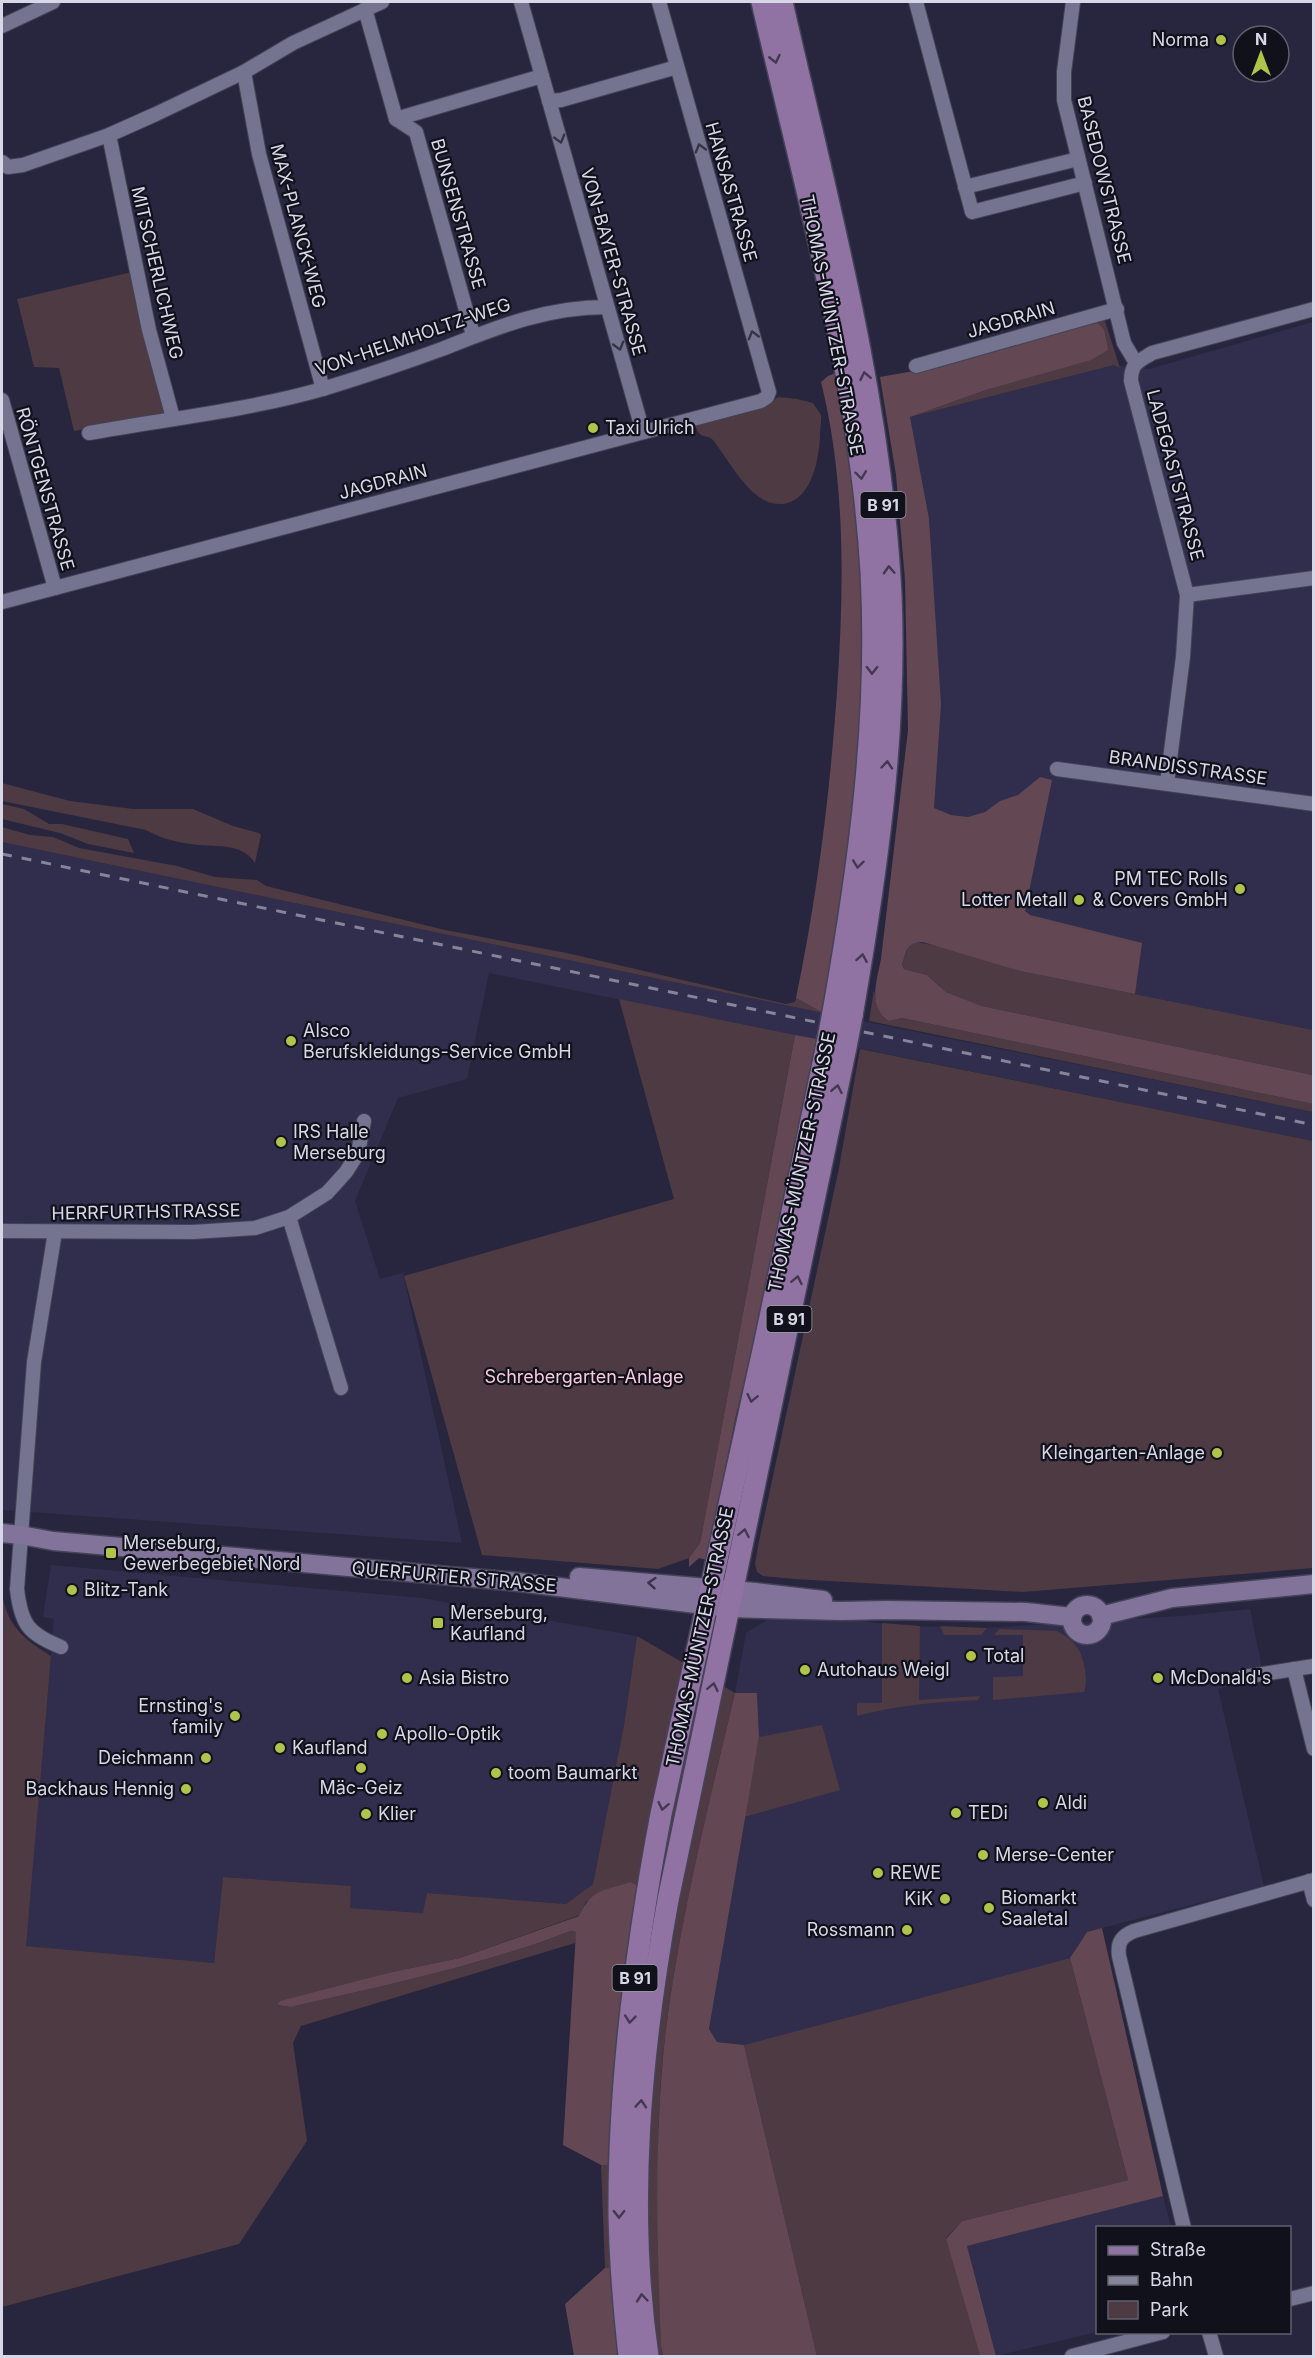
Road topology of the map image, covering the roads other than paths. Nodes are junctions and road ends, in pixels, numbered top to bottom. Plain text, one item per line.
1 (53, 2) edge
2 (382, 2) edge
3 (521, 2) edge
4 (659, 2) edge
5 (762, 2) edge
6 (782, 2) edge
7 (916, 2) edge
8 (1073, 2) edge
9 (365, 9) junction
10 (2, 26) edge
11 (677, 67) junction
12 (244, 72) junction
13 (542, 76) junction
14 (549, 101) junction
15 (396, 119) junction
16 (108, 135) junction
17 (1078, 159) junction
18 (2, 162) edge
19 (1084, 183) junction
20 (965, 188) junction
21 (608, 307) junction
22 (1117, 309) junction
23 (1314, 309) edge
24 (473, 335) junction
25 (1136, 363) junction
26 (916, 366) dead end
27 (323, 388) junction
28 (769, 392) joint
29 (2, 400) edge
30 (173, 418) junction
31 (643, 432) junction
32 (89, 433) dead end
33 (1314, 578) edge
34 (55, 588) junction
35 (1187, 595) junction
36 (2, 602) edge
37 (1057, 769) dead end
38 (1167, 783) junction
39 (1314, 804) edge
40 (843, 1014) junction
41 (836, 1046) junction
42 (364, 1121) dead end
43 (290, 1217) junction
44 (2, 1231) edge
45 (55, 1232) junction
46 (340, 1388) dead end
47 (2, 1533) edge
48 (21, 1535) junction
49 (1314, 1584) edge
50 (708, 1597) junction
51 (731, 1599) junction
52 (61, 1647) dead end
53 (1314, 1666) edge
54 (1294, 1669) junction
55 (1243, 1677) dead end
56 (1314, 1749) edge
57 (1311, 1881) edge
58 (1314, 1900) edge
59 (1184, 2226) edge
60 (1314, 2293) edge
61 (1291, 2299) edge
62 (1155, 2334) edge
63 (1210, 2334) edge
64 (629, 2356) edge
65 (648, 2356) edge
66 (1072, 2356) edge
67 (1216, 2356) edge

1 - 10 street
2 - 9 street
3 - 13 street, VON-BAYER-STRASSE
4 - 11 street, HANSASTRASSE
5 -> 40 main road, THOMAS-MÜNTZER-STRASSE / B 91
40 -> 6 main road, THOMAS-MÜNTZER-STRASSE / B 91
7 - 20 street
8 - 17 street, BASEDOWSTRASSE
9 - 12 street
9 - 15 street
11 - 14 street
28 -> 11 street, HANSASTRASSE
12 - 16 street
12 - 27 street, MAX-PLANCK-WEG
13 - 14 street, VON-BAYER-STRASSE
13 - 15 street
14 -> 21 street, VON-BAYER-STRASSE
15 - 24 street, BUNSENSTRASSE
16 - 18 street
16 - 30 street, MITSCHERLICHWEG
17 - 19 street, BASEDOWSTRASSE
17 - 20 street
19 - 20 street
19 - 22 street, BASEDOWSTRASSE
21 - 24 street, VON-HELMHOLTZ-WEG
21 -> 31 street, VON-BAYER-STRASSE
22 - 25 street, BASEDOWSTRASSE
22 - 26 street, JAGDRAIN
23 - 25 street
24 - 27 street, VON-HELMHOLTZ-WEG
25 - 35 street, LADEGASTSTRASSE
27 - 30 street, VON-HELMHOLTZ-WEG
28 - 31 street, JAGDRAIN
29 - 34 street, RÖNTGENSTRASSE
30 - 32 street, VON-HELMHOLTZ-WEG
31 - 34 street, JAGDRAIN
33 - 35 street
34 - 36 street, JAGDRAIN
35 - 38 street, LADEGASTSTRASSE
37 - 38 street, BRANDISSTRASSE
38 - 39 street, BRANDISSTRASSE
40 - 41 main road, THOMAS-MÜNTZER-STRASSE / B 91, bridge
41 -> 50 main road, THOMAS-MÜNTZER-STRASSE / B 91
51 -> 41 main road, THOMAS-MÜNTZER-STRASSE / B 91
42 - 43 street, HERRFURTHSTRASSE
43 - 45 street, HERRFURTHSTRASSE
43 - 46 street
44 - 45 street, HERRFURTHSTRASSE
45 - 48 street
47 - 48 main road, QUERFURTER STRASSE
48 - 50 main road, QUERFURTER STRASSE
48 - 52 street
49 - 51 main road, QUERFURTER STRASSE
50 - 51 main road, QUERFURTER STRASSE
50 -> 64 main road, THOMAS-MÜNTZER-STRASSE / B 91
65 -> 51 main road, THOMAS-MÜNTZER-STRASSE / B 91
53 - 54 street
54 - 55 street
54 - 56 street
57 - 58 street
57 - 59 street
60 - 61 street
62 - 66 street
63 - 67 street

